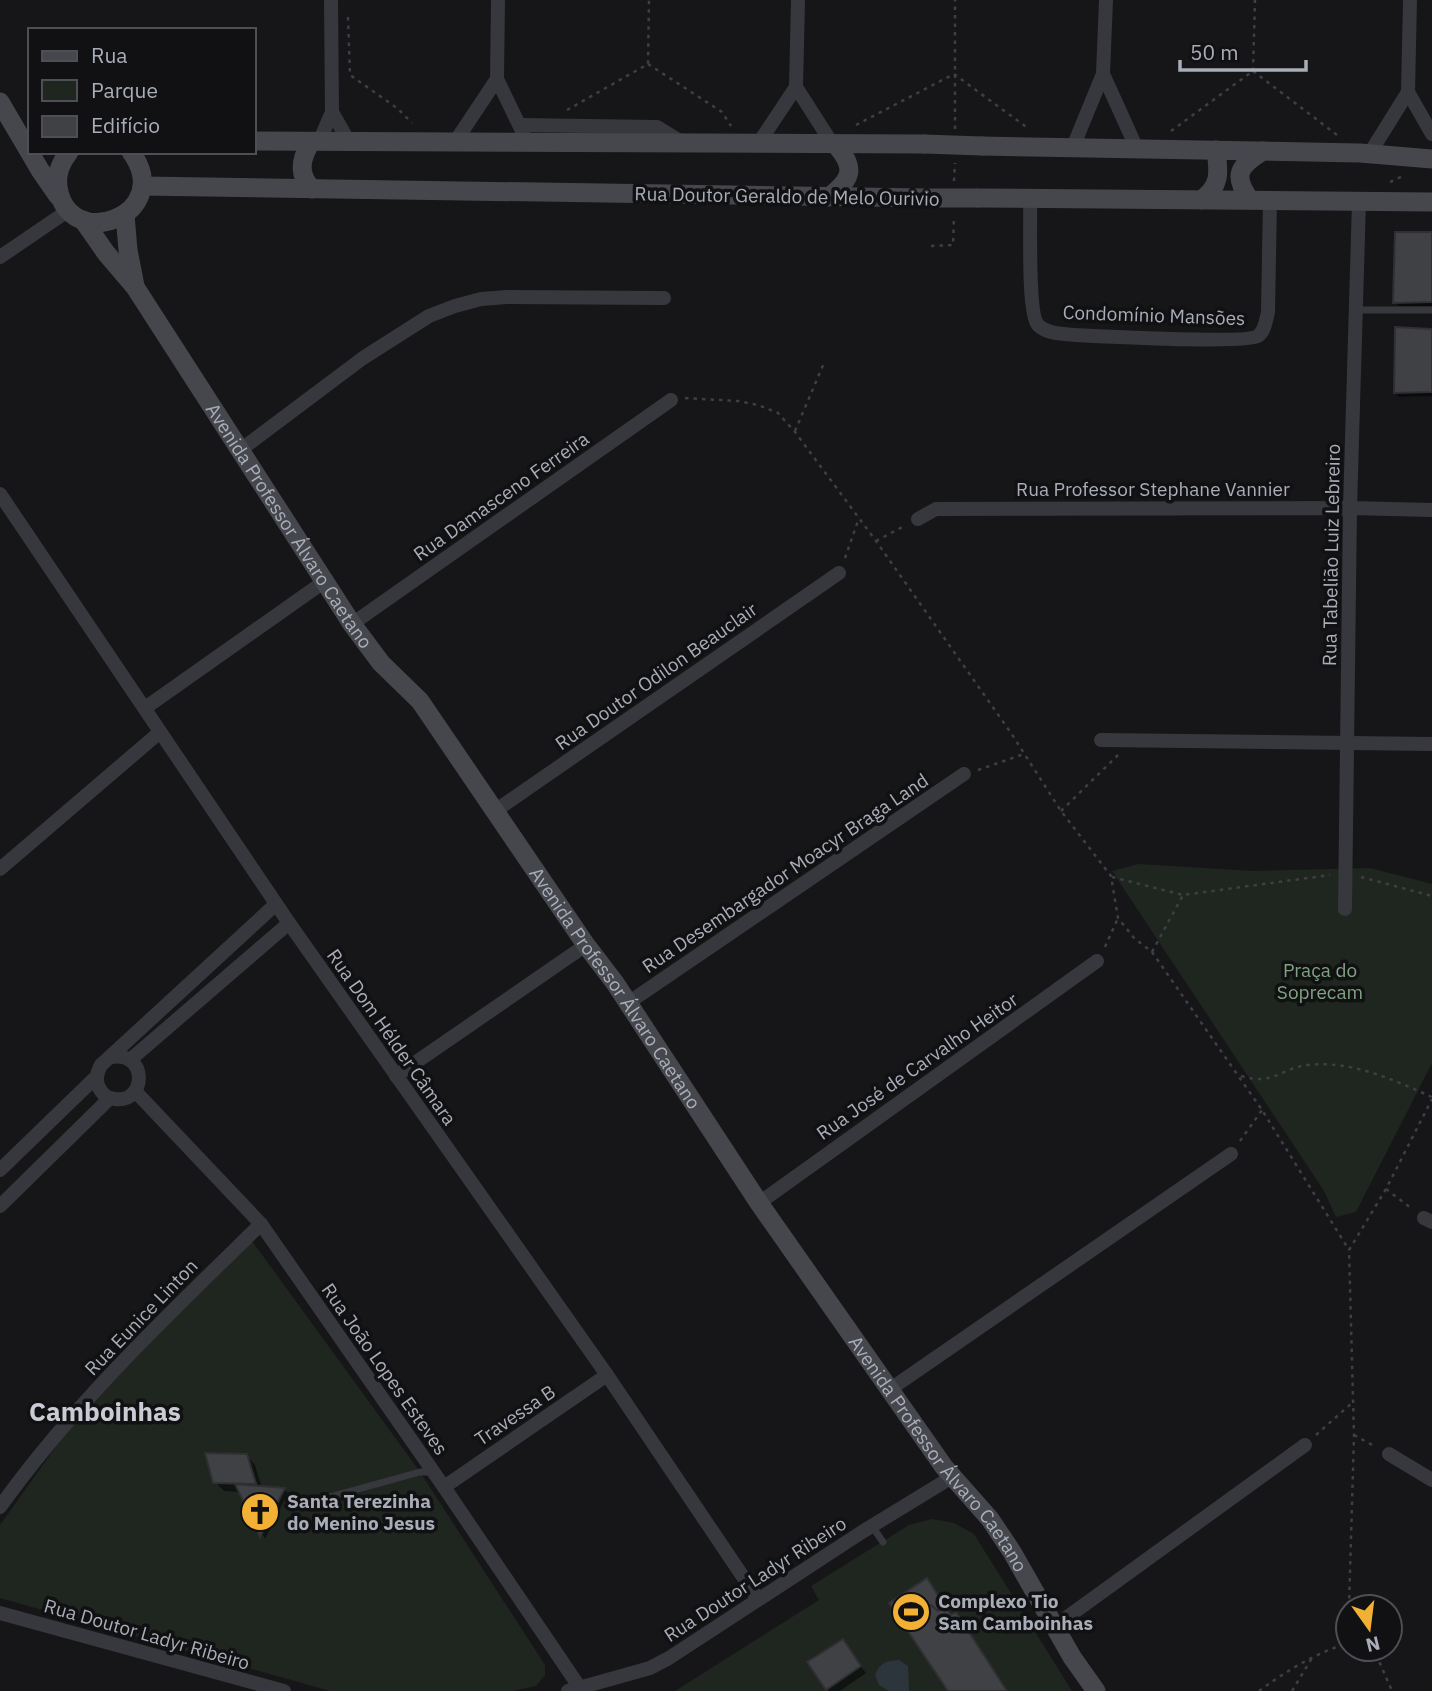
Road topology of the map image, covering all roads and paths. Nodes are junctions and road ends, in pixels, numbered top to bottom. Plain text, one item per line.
1 (331, 0) edge
2 (498, 0) edge
3 (649, 0) edge
4 (798, 0) edge
5 (955, 0) edge
6 (1106, 0) edge
7 (1255, 0) edge
8 (1410, 0) edge
9 (348, 15) dead end
10 (648, 64) junction
11 (1253, 71) junction
12 (954, 74) junction
13 (1103, 74) junction
14 (497, 79) junction
15 (796, 87) junction
16 (1408, 92) junction
17 (4, 108) edge
18 (332, 112) junction
19 (955, 117) dead end
20 (28, 125) edge
21 (551, 125) junction
22 (523, 134) junction
23 (1432, 134) edge
24 (256, 141) edge
25 (315, 142) junction
26 (349, 142) junction
27 (412, 142) junction
28 (456, 142) junction
29 (684, 144) junction
30 (750, 144) junction
31 (836, 145) junction
32 (1064, 147) junction
33 (28, 149) edge
34 (1142, 149) junction
35 (1216, 150) junction
36 (1263, 151) junction
37 (1365, 153) junction
38 (31, 154) edge
39 (68, 154) edge
40 (132, 154) edge
41 (1432, 159) edge
42 (1406, 175) dead end
43 (1386, 185) dead end
44 (142, 186) junction
45 (312, 189) junction
46 (829, 197) junction
47 (1030, 198) junction
48 (1201, 200) junction
49 (1250, 200) junction
50 (1270, 200) junction
51 (1359, 201) junction
52 (1432, 202) edge
53 (72, 212) junction
54 (125, 215) junction
55 (0, 257) edge
56 (135, 287) junction
57 (664, 298) dead end
58 (1356, 310) junction
59 (1432, 310) edge
60 (824, 363) dead end
61 (671, 400) joint
62 (795, 432) junction
63 (239, 451) junction
64 (0, 494) edge
65 (1350, 508) junction
66 (1432, 510) edge
67 (859, 518) junction
68 (918, 519) joint
69 (876, 541) junction
70 (839, 573) joint
71 (325, 581) junction
72 (352, 624) junction
73 (145, 708) junction
74 (160, 732) junction
75 (1101, 740) dead end
76 (1133, 741) junction
77 (1347, 742) junction
78 (1432, 744) edge
79 (1024, 754) junction
80 (964, 774) joint
81 (495, 811) junction
82 (1061, 811) junction
83 (0, 869) edge
84 (1345, 873) junction
85 (1111, 876) junction
86 (1183, 895) junction
87 (1432, 896) edge
88 (276, 904) junction
89 (1345, 909) dead end
90 (1118, 918) junction
91 (289, 923) junction
92 (586, 945) junction
93 (1152, 952) junction
94 (1097, 961) joint
95 (628, 1003) junction
96 (111, 1058) junction
97 (131, 1060) junction
98 (396, 1076) junction
99 (1239, 1076) junction
100 (96, 1077) junction
101 (135, 1091) junction
102 (110, 1098) junction
103 (1432, 1098) edge
104 (1262, 1110) junction
105 (1231, 1154) joint
106 (0, 1170) edge
107 (1386, 1189) junction
108 (760, 1203) junction
109 (0, 1206) edge
110 (1428, 1220) edge
111 (261, 1224) junction
112 (1349, 1250) junction
113 (607, 1375) junction
114 (889, 1390) junction
115 (1353, 1402) junction
116 (1354, 1435) junction
117 (1305, 1445) joint
118 (1389, 1454) joint
119 (433, 1471) junction
120 (953, 1477) junction
121 (1432, 1480) edge
122 (444, 1487) junction
123 (315, 1501) dead end
124 (0, 1507) edge
125 (872, 1526) junction
126 (883, 1542) dead end
127 (1349, 1593) edge
128 (758, 1599) junction
129 (0, 1613) edge
130 (1055, 1626) junction
131 (1334, 1649) edge
132 (1313, 1657) junction
133 (1380, 1663) edge
134 (574, 1690) edge
135 (284, 1691) edge
136 (1096, 1691) edge
137 (1259, 1691) edge
138 (1292, 1691) edge
139 (1392, 1691) edge

1 - 18 street
2 - 14 street
3 - 10 path
4 - 15 street
5 - 12 path
6 - 13 street
7 - 11 path
8 - 16 street
9 - 27 path
10 - 21 path
10 - 30 path
11 - 34 path
11 - 37 path
12 - 19 path
12 - 31 path
12 - 32 path
13 - 32 street
13 - 34 street
14 - 22 street
14 - 28 street
15 - 30 street
15 - 31 street
16 - 23 street
16 - 37 street
17 - 20 street, Avenida Professor Álvaro Caetano
17 - 33 street, Avenida Professor Álvaro Caetano
18 - 25 street
18 - 26 street
21 - 22 street
21 - 29 street
22 - 28 street
22 - 29 street
24 - 25 street
25 - 26 street
25 - 45 street
26 - 27 street
27 - 28 street
29 - 30 street
30 - 31 street
31 - 32 street, bridge
31 - 46 street
32 - 34 street
34 - 35 street
35 - 36 street
35 - 48 street
36 - 37 street
36 - 49 street
37 - 41 street
38 - 53 street, Avenida Professor Álvaro Caetano
39 - 53 street
40 - 44 street
42 - 43 path
44 - 45 street, Rua Doutor Geraldo de Melo Ourivio
44 - 54 street
45 - 46 street, Rua Doutor Geraldo de Melo Ourivio
46 - 47 street, Rua Doutor Geraldo de Melo Ourivio, bridge
47 - 48 street, Rua Doutor Geraldo de Melo Ourivio
47 - 50 street, Condomínio Mansões
48 - 49 street, Rua Doutor Geraldo de Melo Ourivio
49 - 50 street, Rua Doutor Geraldo de Melo Ourivio
50 - 51 street, Rua Doutor Geraldo de Melo Ourivio
51 - 52 street, Rua Doutor Geraldo de Melo Ourivio
51 - 58 street, Rua Tabelião Luiz Lebreiro
53 - 54 street
53 - 55 street
53 - 56 street, Avenida Professor Álvaro Caetano
54 - 56 street, Avenida Professor Álvaro Caetano
56 - 63 street, Avenida Professor Álvaro Caetano
57 - 63 street
58 - 59 lane
58 - 65 street, Rua Tabelião Luiz Lebreiro
60 - 62 path
61 - 62 path
61 - 72 street, Rua Damasceno Ferreira
62 - 67 path
63 - 71 street, Avenida Professor Álvaro Caetano
64 - 73 street, Rua Dom Hélder Câmara
65 - 66 street, Rua Professor Stephane Vannier
65 - 68 street, Rua Professor Stephane Vannier
65 - 77 street, Rua Tabelião Luiz Lebreiro
67 - 69 path
67 - 70 path
68 - 69 path
69 - 79 path
70 - 81 street, Rua Doutor Odilon Beauclair
71 - 72 street, Avenida Professor Álvaro Caetano
71 - 73 street
72 - 81 street, Avenida Professor Álvaro Caetano
73 - 74 street, Rua Dom Hélder Câmara
74 - 83 street
74 - 88 street, Rua Dom Hélder Câmara
75 - 76 street
76 - 77 street
76 - 82 path
77 - 78 street
77 - 84 street, Rua Tabelião Luiz Lebreiro
79 - 80 path
79 - 82 path
80 - 95 street, Rua Desembargador Moacyr Braga Land
81 - 92 street, Avenida Professor Álvaro Caetano
82 - 85 path
84 - 86 path
84 - 87 path
84 - 89 street, Rua Tabelião Luiz Lebreiro
85 - 86 path
85 - 90 path
86 - 93 path
88 - 91 street, Rua Dom Hélder Câmara
88 - 96 street
90 - 93 path
90 - 94 path
91 - 97 street
91 - 98 street, Rua Dom Hélder Câmara
92 - 95 street, Avenida Professor Álvaro Caetano
92 - 98 street
93 - 99 path
94 - 108 street, Rua José de Carvalho Heitor
95 - 108 street, Avenida Professor Álvaro Caetano
96 - 97 street
96 - 100 street
97 - 101 street
98 - 113 street, Rua Dom Hélder Câmara
99 - 103 path
99 - 104 path
100 - 102 street
100 - 106 street
101 - 102 street
101 - 111 street, Rua João Lopes Esteves
102 - 109 street
103 - 107 path
104 - 105 path
104 - 112 path
105 - 114 street
107 - 110 path
107 - 112 path
108 - 114 street, Avenida Professor Álvaro Caetano
111 - 119 street, Rua João Lopes Esteves
111 - 124 street, Rua Eunice Linton
112 - 115 path
113 - 122 street, Travessa B
113 - 128 street, Rua Dom Hélder Câmara
114 - 120 street, Avenida Professor Álvaro Caetano
115 - 116 path
115 - 117 path
116 - 118 path
116 - 127 path
117 - 130 street
118 - 121 street
119 - 122 street, Rua João Lopes Esteves
119 - 123 lane
120 - 125 street, Rua Doutor Ladyr Ribeiro
120 - 130 street, Avenida Professor Álvaro Caetano
122 - 134 street, Rua João Lopes Esteves
125 - 126 lane
125 - 128 street, Rua Doutor Ladyr Ribeiro
128 - 134 street, Rua Doutor Ladyr Ribeiro
129 - 135 street, Rua Doutor Ladyr Ribeiro
130 - 136 street, Avenida Professor Álvaro Caetano
131 - 132 path
132 - 137 path
132 - 138 path
133 - 139 path

